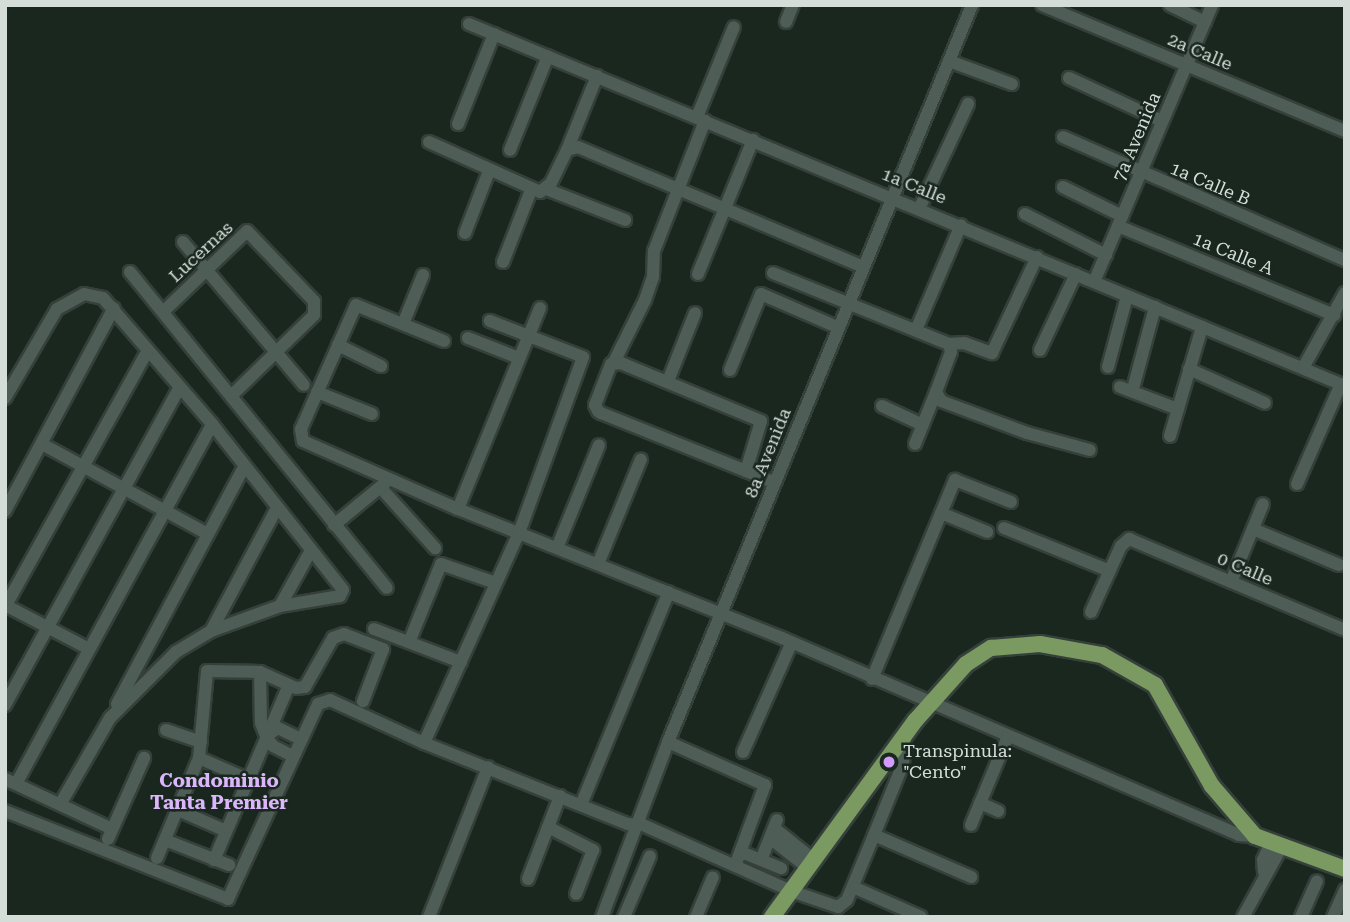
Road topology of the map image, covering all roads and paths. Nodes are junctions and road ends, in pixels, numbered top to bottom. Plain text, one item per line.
1 (793, 5) edge
2 (972, 5) edge
3 (1042, 5) edge
4 (1170, 5) edge
5 (1212, 5) edge
6 (1061, 9) edge
7 (786, 22) dead end
8 (1205, 22) junction
9 (469, 24) dead end
10 (734, 27) dead end
11 (494, 34) junction
12 (548, 56) junction
13 (949, 61) junction
14 (1186, 65) junction
15 (597, 76) junction
16 (1069, 78) dead end
17 (1012, 85) dead end
18 (968, 104) dead end
19 (701, 119) junction
20 (1162, 121) junction
21 (458, 124) dead end
22 (1345, 131) edge
23 (1063, 137) dead end
24 (753, 140) junction
25 (429, 142) dead end
26 (510, 150) dead end
27 (567, 150) junction
28 (489, 171) junction
29 (1142, 173) junction
30 (1063, 187) dead end
31 (678, 188) junction
32 (546, 189) junction
33 (531, 190) junction
34 (892, 196) junction
35 (920, 207) junction
36 (725, 208) junction
37 (1025, 214) dead end
38 (625, 220) dead end
39 (1120, 221) junction
40 (961, 225) junction
41 (465, 233) dead end
42 (183, 242) dead end
43 (1106, 255) junction
44 (1037, 257) junction
45 (1345, 260) edge
46 (503, 262) dead end
47 (861, 266) junction
48 (207, 270) junction
49 (130, 272) dead end
50 (773, 273) dead end
51 (698, 274) dead end
52 (1076, 274) junction
53 (423, 275) dead end
54 (1094, 282) junction
55 (1345, 293) edge
56 (1127, 296) junction
57 (847, 303) junction
58 (1155, 307) junction
59 (114, 308) junction
60 (540, 308) dead end
61 (164, 311) junction
62 (695, 313) dead end
63 (1334, 315) junction
64 (490, 321) dead end
65 (403, 324) junction
66 (837, 327) junction
67 (1202, 327) junction
68 (916, 330) junction
69 (528, 336) junction
70 (468, 338) dead end
71 (444, 341) dead end
72 (949, 344) junction
73 (338, 345) junction
74 (148, 350) junction
75 (1040, 350) dead end
76 (278, 351) junction
77 (519, 358) junction
78 (614, 362) junction
79 (381, 366) dead end
80 (1108, 367) dead end
81 (1303, 368) junction
82 (1189, 369) junction
83 (730, 370) dead end
84 (668, 381) junction
85 (304, 385) dead end
86 (1133, 385) dead end
87 (1343, 385) edge
88 (180, 387) junction
89 (1120, 387) dead end
90 (317, 392) junction
91 (936, 392) junction
92 (233, 394) junction
93 (5, 398) edge
94 (1265, 403) dead end
95 (881, 406) dead end
96 (1178, 409) junction
97 (372, 414) dead end
98 (212, 424) junction
99 (923, 425) junction
100 (1170, 436) dead end
101 (41, 444) junction
102 (915, 444) dead end
103 (599, 445) dead end
104 (1090, 450) dead end
105 (641, 459) dead end
106 (83, 467) junction
107 (244, 467) junction
108 (746, 471) junction
109 (775, 483) junction
110 (384, 484) junction
111 (1297, 484) dead end
112 (123, 488) junction
113 (1011, 502) dead end
114 (1263, 504) dead end
115 (458, 509) junction
116 (164, 510) junction
117 (276, 510) junction
118 (5, 511) edge
119 (941, 513) junction
120 (334, 525) junction
121 (1004, 528) dead end
122 (1253, 529) junction
123 (987, 532) dead end
124 (206, 533) junction
125 (519, 533) junction
126 (435, 548) dead end
127 (557, 548) junction
128 (310, 552) junction
129 (598, 564) junction
130 (1339, 565) dead end
131 (1110, 570) junction
132 (1231, 582) junction
133 (496, 583) junction
134 (387, 587) dead end
135 (669, 592) junction
136 (5, 606) edge
137 (280, 606) junction
138 (1091, 612) dead end
139 (723, 613) junction
140 (47, 627) junction
141 (374, 629) dead end
142 (1345, 630) edge
143 (211, 631) junction
144 (410, 640) junction
145 (792, 642) junction
146 (89, 649) junction
147 (461, 662) junction
148 (260, 672) junction
149 (872, 679) junction
150 (289, 685) junction
151 (363, 701) dead end
152 (930, 703) junction
153 (5, 705) edge
154 (110, 718) junction
155 (915, 722) junction
156 (166, 730) dead end
157 (266, 736) junction
158 (1008, 736) junction
159 (301, 739) junction
160 (905, 740) junction
161 (668, 741) junction
162 (201, 742) junction
163 (424, 743) junction
164 (743, 752) dead end
165 (293, 756) junction
166 (144, 758) dead end
167 (199, 758) junction
168 (488, 767) junction
169 (247, 779) junction
170 (11, 781) edge
171 (560, 796) junction
172 (61, 803) junction
173 (980, 803) junction
174 (581, 805) junction
175 (853, 806) junction
176 (178, 810) junction
177 (5, 811) edge
178 (998, 811) dead end
179 (636, 824) junction
180 (971, 825) dead end
181 (548, 827) junction
182 (226, 831) junction
183 (874, 835) junction
184 (1255, 835) junction
185 (165, 840) junction
186 (1276, 845) junction
187 (746, 854) dead end
188 (650, 856) dead end
189 (157, 858) dead end
190 (214, 860) junction
191 (761, 860) junction
192 (811, 864) junction
193 (229, 865) dead end
194 (735, 866) junction
195 (781, 867) dead end
196 (1345, 869) edge
197 (713, 877) dead end
198 (971, 877) dead end
199 (527, 879) dead end
200 (1317, 881) dead end
201 (853, 887) junction
202 (1345, 890) edge
203 (791, 891) junction
204 (576, 894) dead end
205 (429, 917) edge
206 (602, 917) edge
207 (624, 917) edge
208 (696, 917) edge
209 (772, 917) edge
210 (921, 917) edge
211 (1243, 917) edge
212 (1301, 917) edge
213 (1333, 917) edge

1 - 7 street
2 - 13 street, 8a Avenida
3 - 6 street, 2a Calle
4 - 8 street
5 - 8 street, 7a Avenida
6 - 14 street, 2a Calle
8 - 14 street, 7a Avenida
9 - 11 street, 1a Calle
10 - 19 street
11 - 12 street, 1a Calle
11 - 21 street
12 - 15 street, 1a Calle
12 - 26 street
13 - 17 street
13 - 34 street, 8a Avenida
14 - 20 street, 7a Avenida
14 - 22 street, 2a Calle
15 - 19 street, 1a Calle
15 - 27 street
16 - 20 street
18 - 35 street
19 - 24 street, 1a Calle
19 - 31 street
20 - 29 street, 7a Avenida
23 - 29 street, 1a Calle B
24 - 34 street, 1a Calle
24 - 36 street
25 - 28 street
27 - 31 street
27 - 32 street
28 - 33 street
28 - 41 street
29 - 39 street, 7a Avenida
29 - 45 street, 1a Calle B
30 - 39 street, 1a Calle A
31 - 36 street
31 - 78 street
32 - 33 street
32 - 38 street
33 - 46 street
34 - 35 street, 1a Calle
34 - 47 street, 8a Avenida
35 - 40 street, 1a Calle
36 - 47 street
36 - 51 street
37 - 43 street
39 - 43 street, 7a Avenida
39 - 63 street, 1a Calle A
40 - 44 street, 1a Calle
40 - 68 street
42 - 48 street
43 - 54 street, 7a Avenida
44 - 52 street, 1a Calle
44 - 72 street
47 - 57 street, 8a Avenida
48 - 61 street, Lucernas
48 - 76 street
48 - 76 street, Lucernas
49 - 61 street
50 - 57 street
52 - 54 street, 1a Calle
52 - 75 street
53 - 65 street
54 - 56 street, 1a Calle
55 - 63 street
56 - 58 street, 1a Calle
56 - 80 street
57 - 66 street, 8a Avenida
57 - 68 street
58 - 67 street, 1a Calle
58 - 86 street
59 - 74 street
59 - 93 street
59 - 101 street
60 - 69 street
61 - 92 street
62 - 84 street
63 - 81 street
64 - 69 street
65 - 71 street
65 - 73 street
66 - 83 street
66 - 109 street, 8a Avenida
67 - 81 street, 1a Calle
67 - 82 street
68 - 72 street
69 - 77 street
69 - 125 street
70 - 77 street
72 - 91 street
73 - 79 street
73 - 90 street
74 - 88 street
74 - 106 street
76 - 85 street
76 - 92 street
77 - 115 street
78 - 84 street
78 - 108 street
81 - 87 street, 1a Calle
82 - 94 street
82 - 96 street
84 - 108 street
87 - 111 street
88 - 98 street
88 - 112 street
89 - 96 street
90 - 97 street
90 - 110 street
91 - 99 street
91 - 104 street
92 - 120 street
95 - 99 street
96 - 100 street
98 - 107 street
98 - 116 street
99 - 102 street
101 - 106 street
101 - 118 street
103 - 127 street
105 - 129 street
106 - 112 street
106 - 136 street
107 - 117 street
107 - 124 street
108 - 109 street
109 - 139 street, 8a Avenida
110 - 115 street
110 - 120 street
110 - 126 street
112 - 116 street
112 - 140 street
113 - 119 street
114 - 122 street
115 - 125 street
116 - 124 street
116 - 146 street
117 - 128 street
117 - 143 street
119 - 123 street
119 - 149 street
120 - 134 street
121 - 131 street
122 - 130 street
122 - 132 street
124 - 154 street
125 - 127 street
125 - 133 street
127 - 129 street
128 - 137 street
128 - 137 street
129 - 135 street
131 - 132 street, 0 Calle
131 - 138 street
132 - 142 street, 0 Calle
133 - 144 street
133 - 147 street
135 - 139 street
135 - 174 street
136 - 140 street
137 - 143 street
139 - 145 street
139 - 161 street, 8a Avenida
140 - 146 street
140 - 153 street
141 - 144 street
143 - 154 street
144 - 147 street
145 - 149 street
145 - 164 street
146 - 170 street
147 - 163 street
148 - 150 street
148 - 157 street
148 - 162 street
149 - 152 street
150 - 151 street
150 - 157 street
152 - 155 main road
152 - 158 street
152 - 184 main road
154 - 172 street
155 - 160 main road
155 - 175 main road
156 - 162 street
157 - 159 street
157 - 165 street
157 - 169 street
158 - 173 street
158 - 184 street
159 - 163 street
159 - 165 street
160 - 175 main road
160 - 183 street
161 - 179 street, 8a Avenida
161 - 194 street
162 - 167 street
163 - 168 street
165 - 177 street
166 - 172 street
167 - 169 street
167 - 176 street
168 - 171 street
168 - 205 street
169 - 182 street
170 - 172 street
171 - 174 street
171 - 181 street
173 - 178 street
173 - 180 street
174 - 179 street
175 - 192 main road
176 - 182 street
176 - 185 street
179 - 194 street
179 - 206 street, 8a Avenida
181 - 199 street
181 - 204 street
182 - 190 street
183 - 198 street
183 - 201 street
184 - 186 main road
185 - 189 street
185 - 190 street
186 - 196 main road
186 - 211 street
187 - 191 street
188 - 207 street
190 - 193 street
191 - 192 street
191 - 195 street
192 - 203 main road
194 - 203 street
197 - 208 street
200 - 212 street
201 - 203 street
201 - 210 street
202 - 213 street
203 - 209 main road

